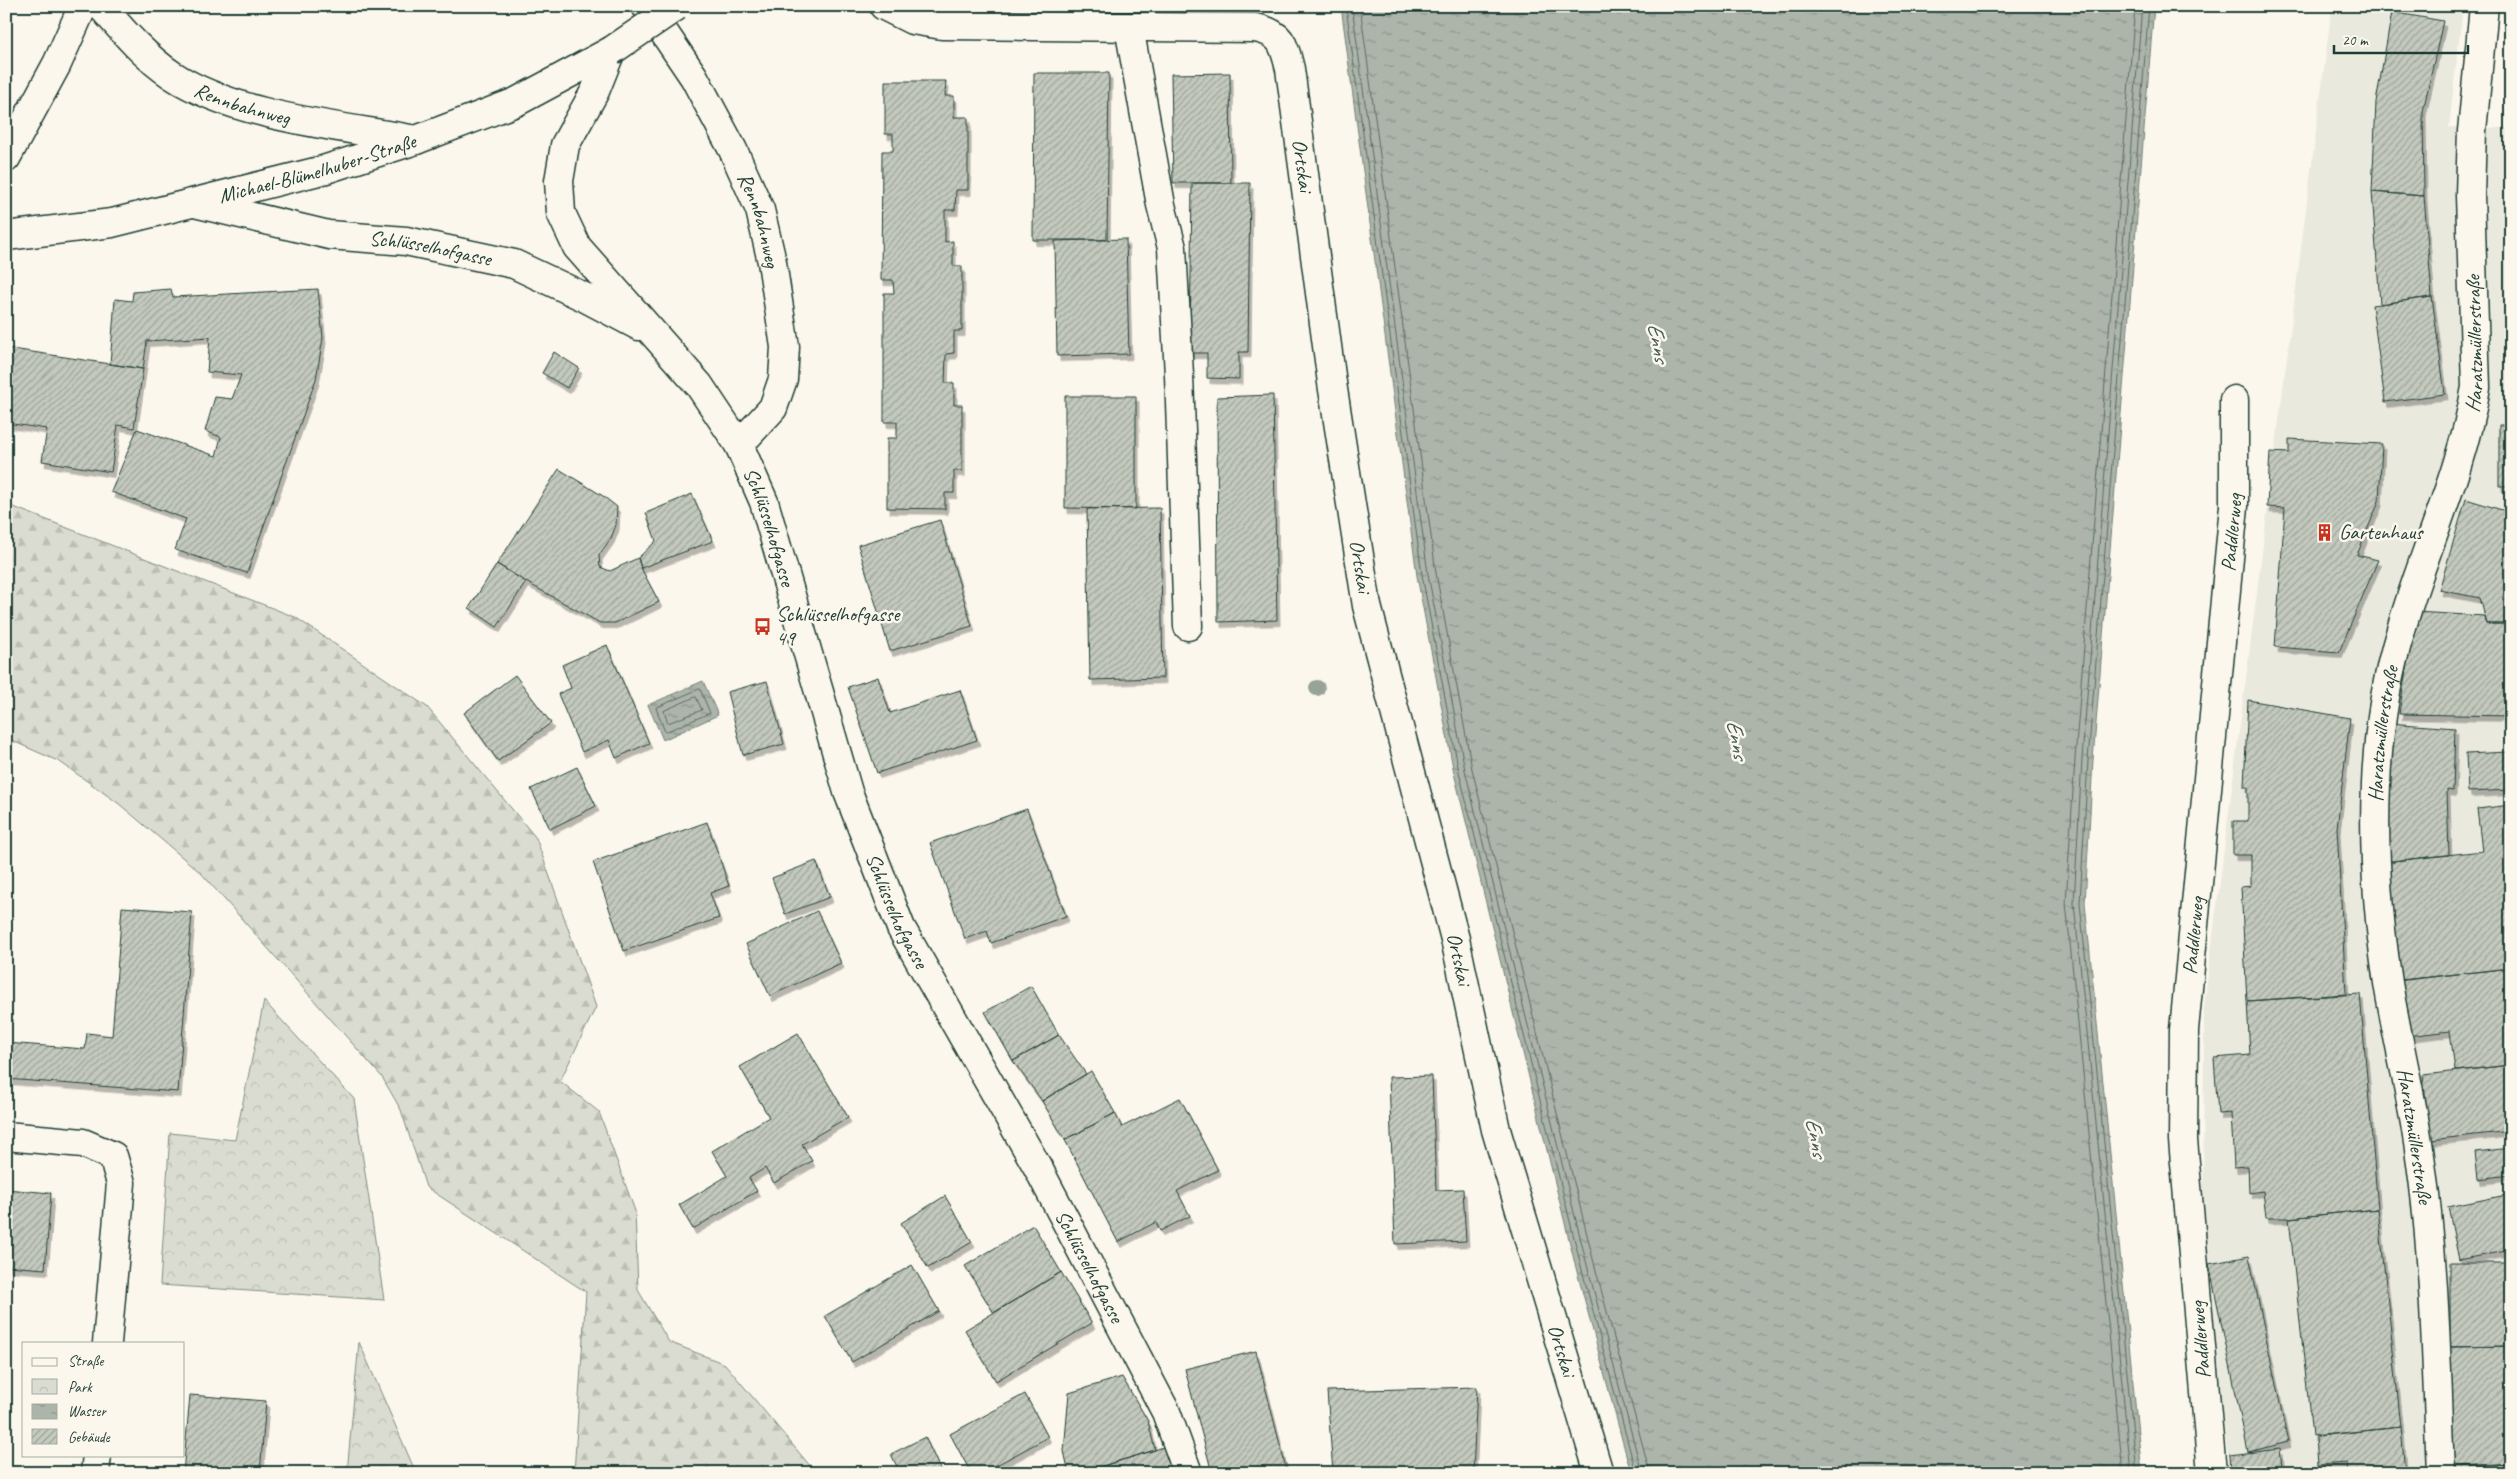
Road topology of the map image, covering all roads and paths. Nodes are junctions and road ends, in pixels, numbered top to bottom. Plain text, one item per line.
1 (83, 6) edge
2 (101, 6) edge
3 (646, 6) edge
4 (677, 6) edge
5 (884, 6) edge
6 (2484, 6) edge
7 (1128, 27) junction
8 (611, 50) junction
9 (416, 140) junction
10 (6, 158) edge
11 (194, 203) junction
12 (6, 236) edge
13 (653, 334) junction
14 (2234, 400) dead end
15 (739, 445) junction
16 (1188, 626) dead end
17 (6, 1136) edge
18 (107, 1342) edge
19 (97, 1456) edge
20 (95, 1473) edge
21 (1188, 1473) edge
22 (1599, 1473) edge
23 (2212, 1473) edge
24 (2441, 1473) edge

1 - 10 street
2 - 9 street, Rennbahnweg
3 - 15 street, Rennbahnweg
4 - 8 street, Michael-Blümelhuber-Straße, bridge
5 - 7 street, Ortskai
6 - 24 street, Haratzmüllerstraße
7 - 16 street
7 - 22 street, Ortskai
8 - 9 street, Michael-Blümelhuber-Straße
8 - 13 street, Schlüsselhofgasse
9 - 11 street, Michael-Blümelhuber-Straße
11 - 12 street, Michael-Blümelhuber-Straße
11 - 13 street, Schlüsselhofgasse
13 - 15 street, Schlüsselhofgasse
14 - 23 street, Paddlerweg
15 - 21 street, Schlüsselhofgasse
17 - 18 street
19 - 20 street

